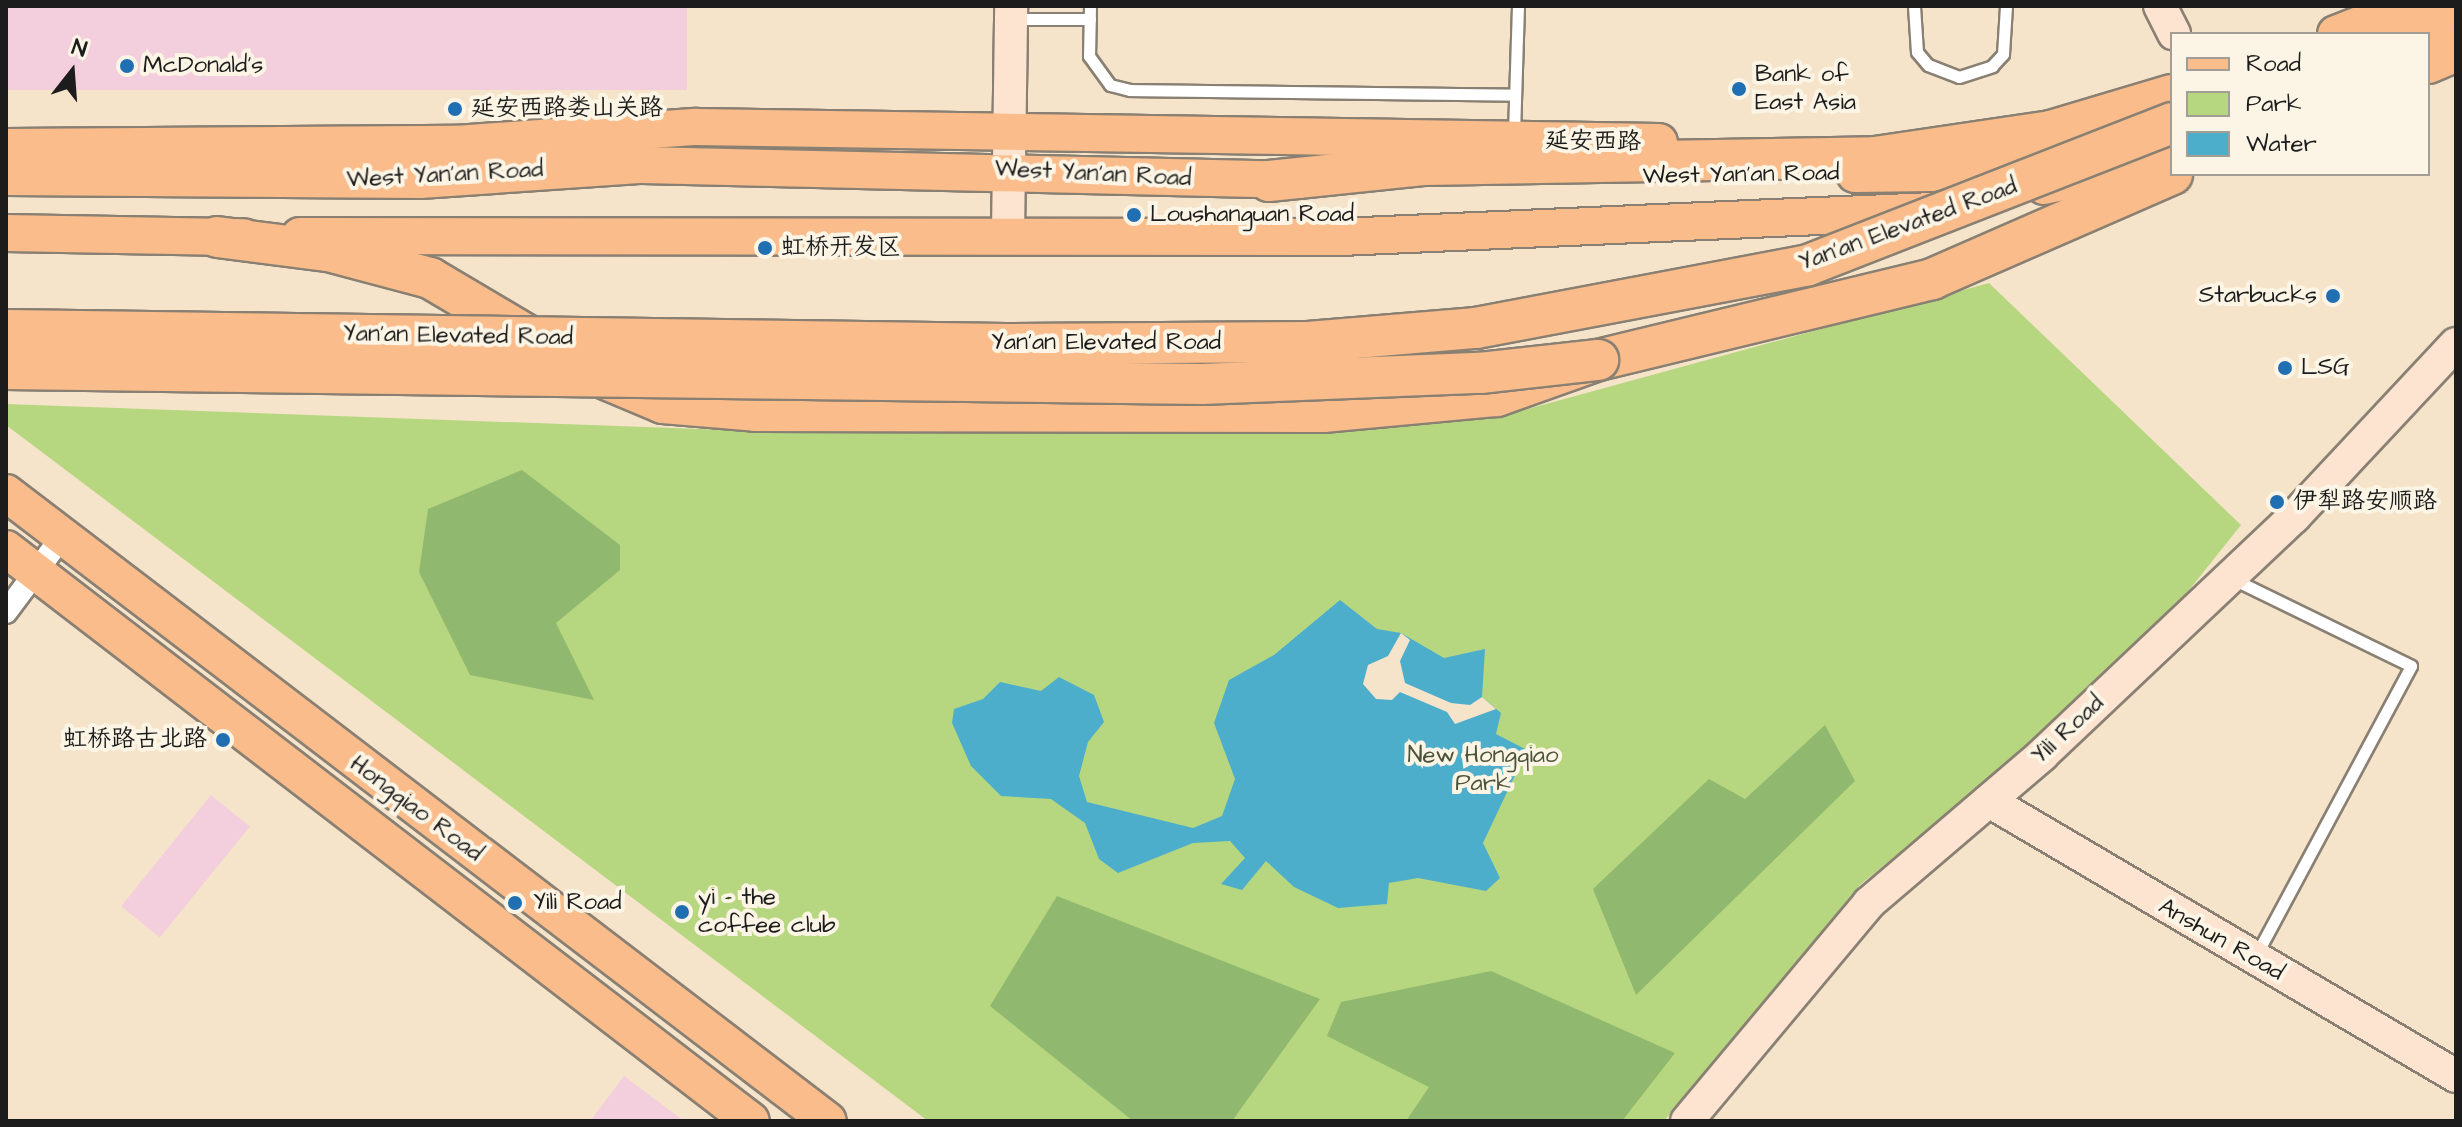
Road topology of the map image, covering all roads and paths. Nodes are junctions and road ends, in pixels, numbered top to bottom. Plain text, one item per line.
1 (1090, 6) edge
2 (1518, 6) edge
3 (1914, 6) edge
4 (2006, 6) edge
5 (2160, 6) edge
6 (2407, 6) edge
7 (2446, 6) edge
8 (2454, 6) edge
9 (1011, 13) edge
10 (1090, 19) junction
11 (2456, 28) edge
12 (2173, 32) edge
13 (2341, 32) edge
14 (2380, 32) edge
15 (2392, 32) edge
16 (2430, 38) edge
17 (2456, 51) edge
18 (2430, 62) edge
19 (2456, 69) edge
20 (2430, 78) edge
21 (2170, 81) edge
22 (1515, 95) junction
23 (2170, 96) edge
24 (2170, 111) edge
25 (2170, 124) edge
26 (1514, 141) junction
27 (2170, 143) edge
28 (6, 147) edge
29 (1008, 153) junction
30 (2170, 159) edge
31 (2119, 170) junction
32 (2170, 175) edge
33 (6, 177) edge
34 (1269, 181) junction
35 (6, 233) edge
36 (1008, 234) junction
37 (217, 237) junction
38 (6, 330) edge
39 (2456, 344) edge
40 (1598, 360) junction
41 (6, 369) edge
42 (6, 495) edge
43 (62, 537) junction
44 (18, 561) edge
45 (2230, 578) junction
46 (6, 612) edge
47 (1989, 801) junction
48 (2254, 959) junction
49 (2456, 1076) edge
50 (751, 1121) edge
51 (828, 1121) edge
52 (1687, 1121) edge

1 - 10 lane
2 - 22 lane
3 - 4 lane
5 - 12 street
6 - 13 main road
7 - 14 main road
8 - 15 highway
9 - 10 lane
9 - 29 street
10 - 22 lane
11 - 16 main road
17 - 18 highway
19 - 20 main road
21 - 26 main road, 延安西路
22 - 26 lane
23 - 34 highway
24 - 34 main road, West Yan'an Road
25 - 38 highway, Yan'an Elevated Road, bridge
26 - 29 main road, 延安西路
27 - 31 main road
28 - 29 main road, West Yan'an Road
29 - 33 main road, West Yan'an Road
29 - 34 main road, West Yan'an Road
29 - 36 street
30 - 31 main road, West Yan'an Road
31 - 36 main road, West Yan'an Road
32 - 40 highway, Yan'an Elevated Road
35 - 37 main road, West Yan'an Road
36 - 37 main road, West Yan'an Road
37 - 40 highway, bridge
39 - 45 street, Yili Road
40 - 41 highway, Yan'an Elevated Road, bridge
42 - 43 main road, Hongqiao Road
42 - 44 main road
43 - 44 street
43 - 51 main road, Hongqiao Road
44 - 46 street
44 - 50 main road, Hongqiao Road
45 - 47 street, Yili Road
45 - 48 lane
47 - 48 street, Anshun Road
47 - 52 street, Yili Road
48 - 49 street, Anshun Road

